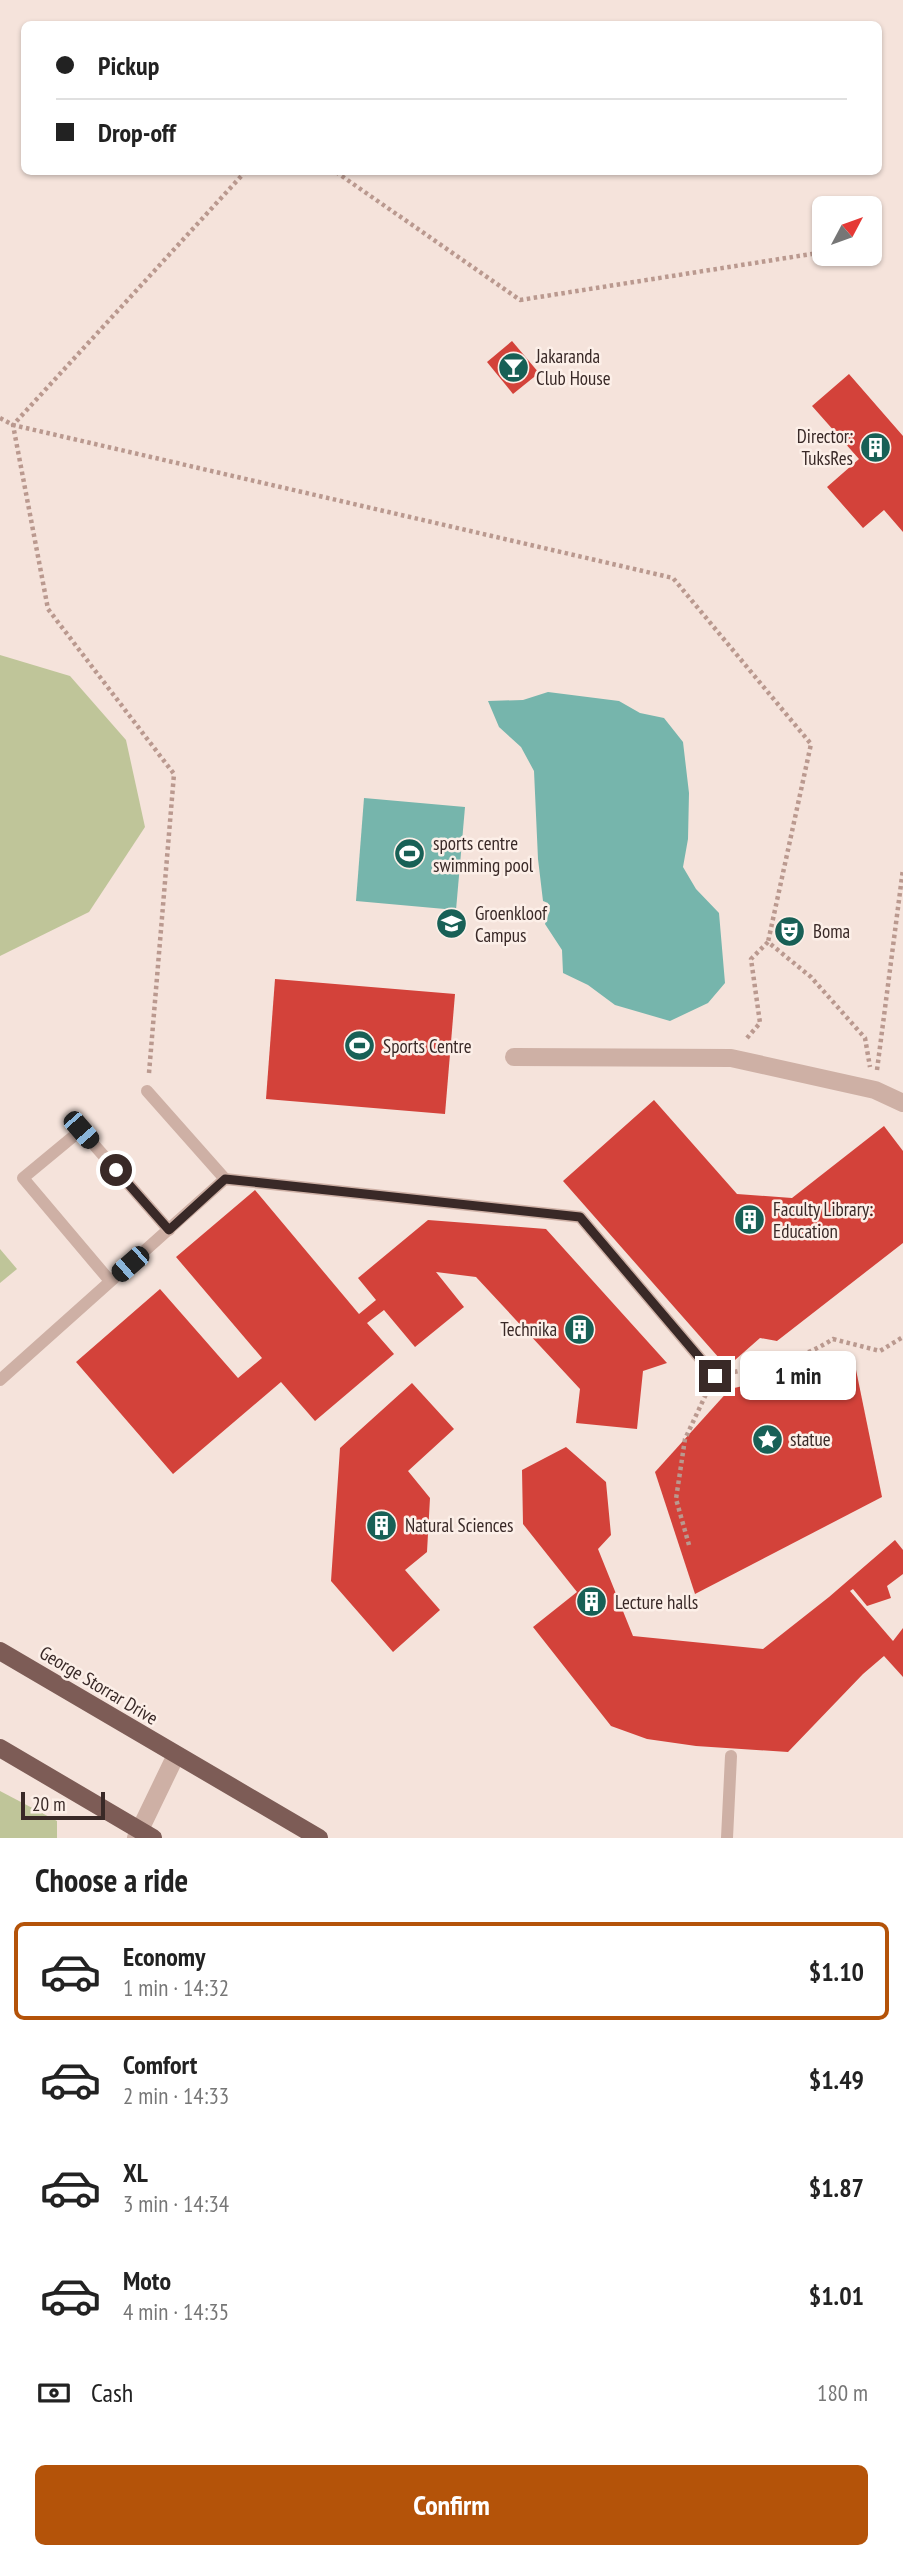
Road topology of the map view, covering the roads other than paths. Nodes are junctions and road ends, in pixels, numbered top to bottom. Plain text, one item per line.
1 (514, 1057) dead end
2 (147, 1091) road end
3 (903, 1103) edge
4 (225, 1179) junction
5 (169, 1230) junction
6 (110, 1281) junction
7 (715, 1376) road end
8 (0, 1380) edge
9 (0, 1651) edge
10 (0, 1748) edge
11 (176, 1755) junction
12 (732, 1756) dead end
13 (143, 1835) edge
14 (319, 1838) edge
15 (727, 1838) edge

1 - 3 street
2 - 4 lane
4 - 5 lane
4 - 7 lane
5 - 6 lane
5 - 6 lane
6 - 8 lane
9 - 11 main road, George Storrar Drive
10 - 13 main road
11 - 13 street
11 - 14 main road, George Storrar Drive
12 - 15 lane

